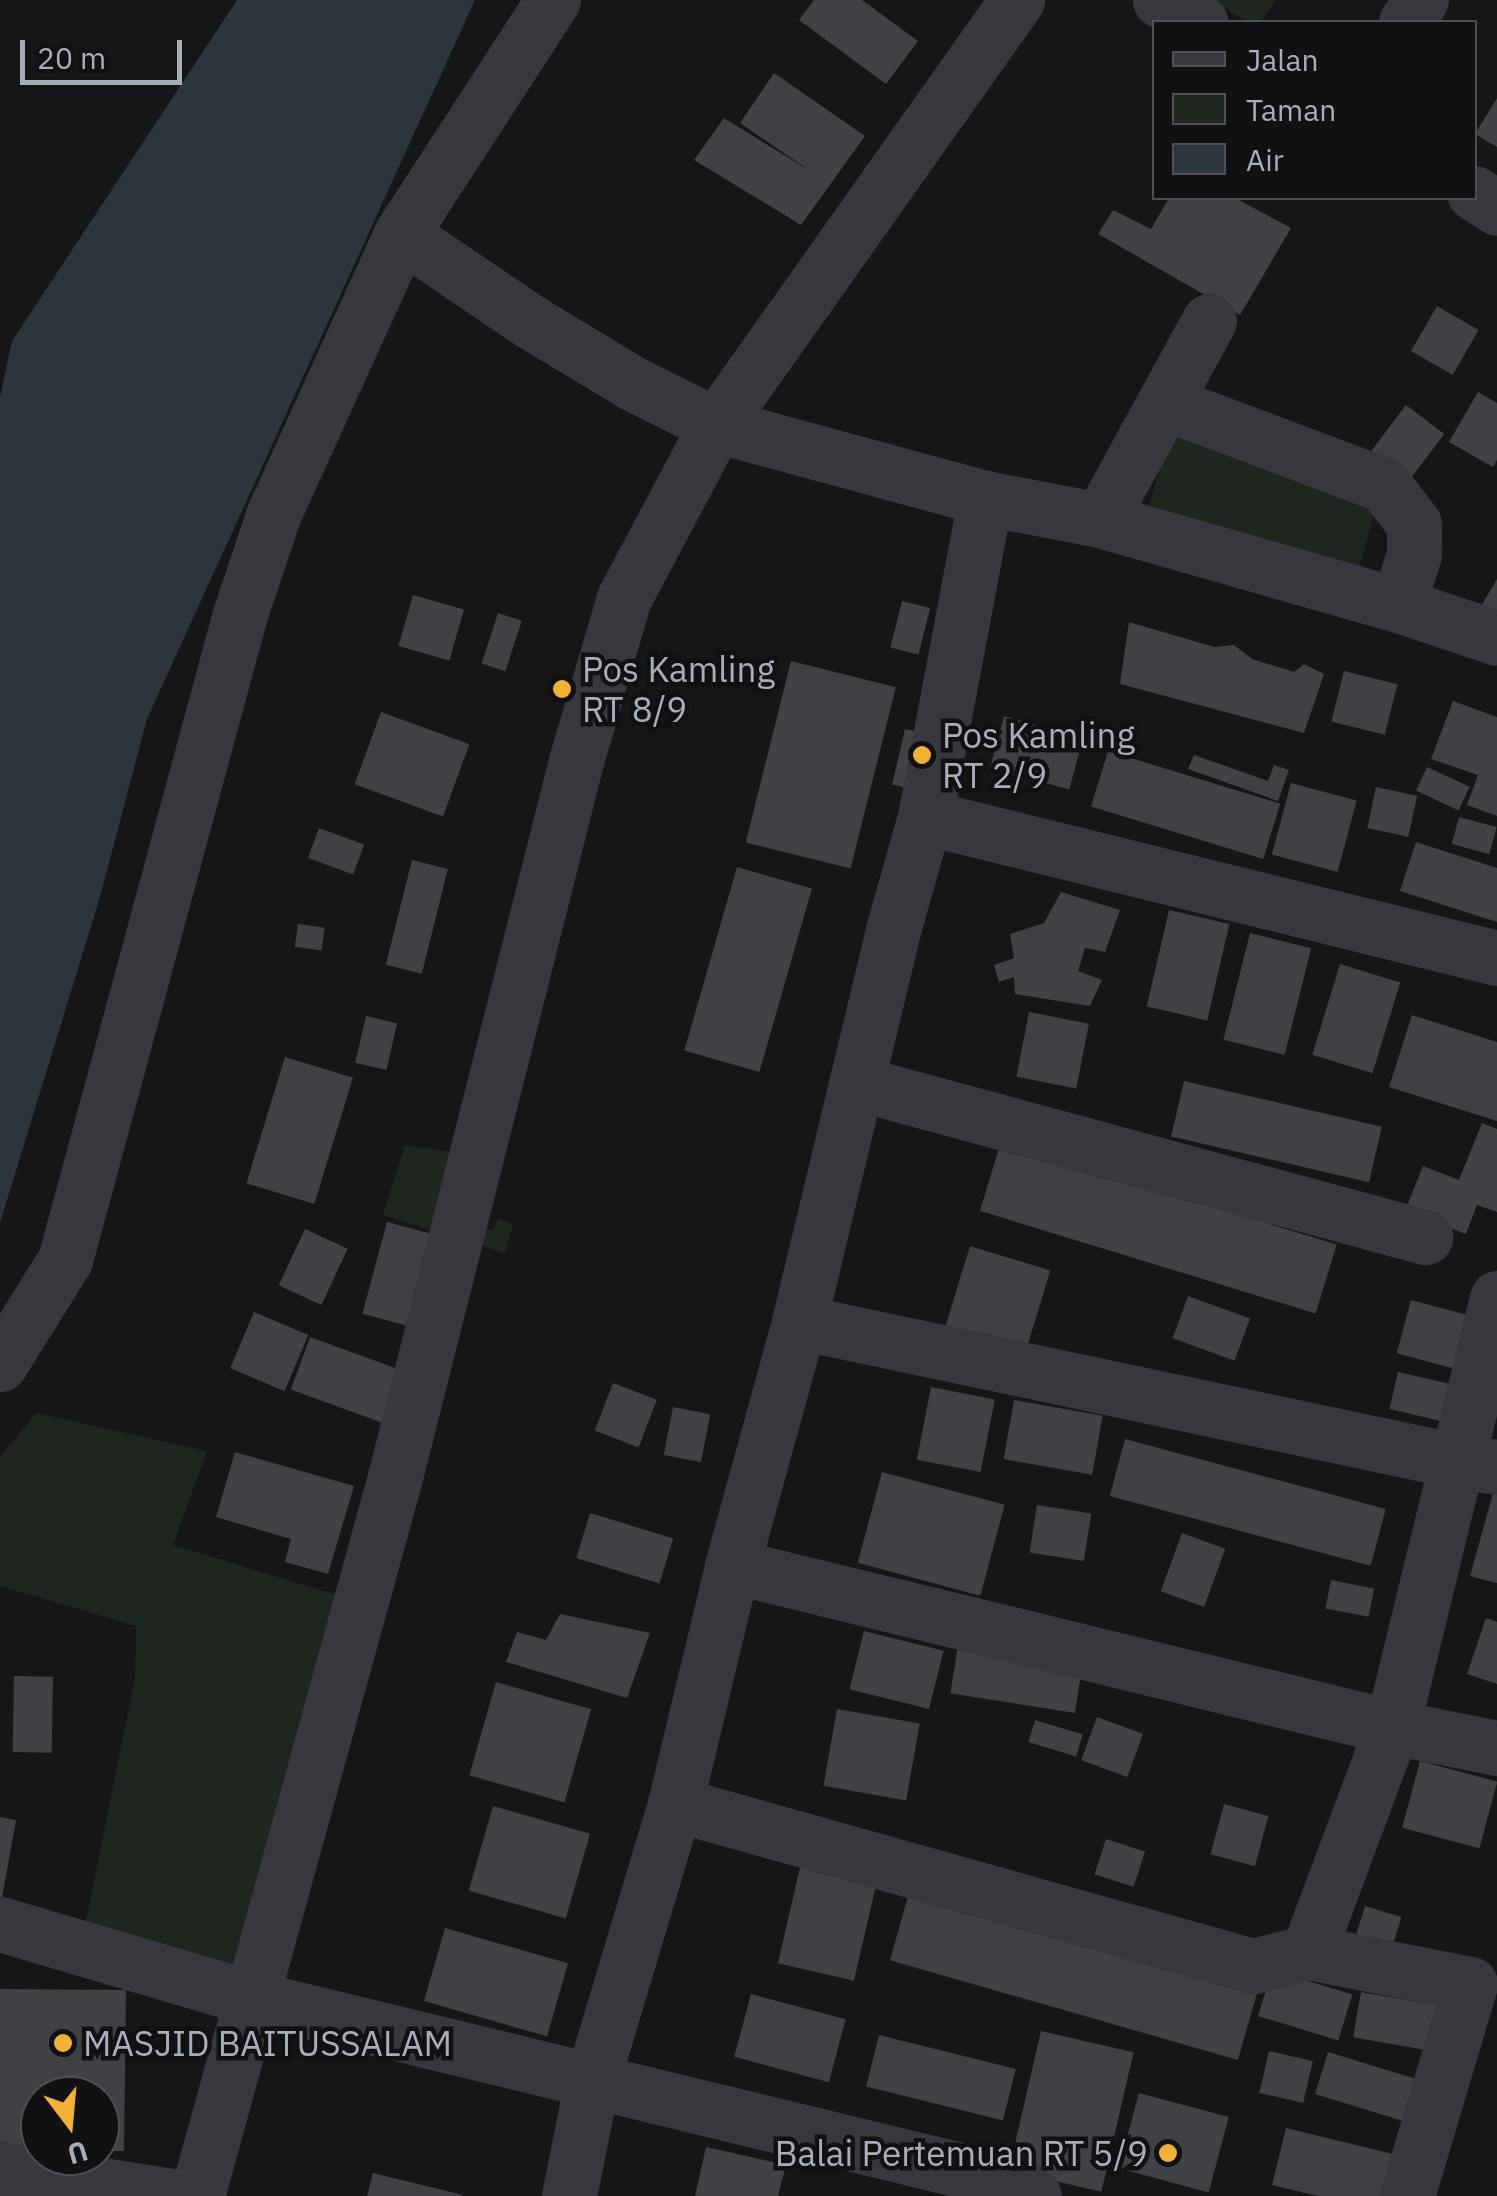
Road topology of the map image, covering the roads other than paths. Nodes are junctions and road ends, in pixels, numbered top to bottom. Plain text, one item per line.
1 (553, 0) edge
2 (1017, 0) edge
3 (1160, 0) edge
4 (1196, 20) edge
5 (400, 234) junction
6 (1209, 321) dead end
7 (1166, 403) junction
8 (716, 425) junction
9 (985, 498) junction
10 (1100, 520) junction
11 (1398, 605) junction
12 (1497, 638) edge
13 (925, 817) junction
14 (1497, 958) edge
15 (857, 1083) junction
16 (1425, 1237) dead end
17 (1497, 1298) edge
18 (799, 1322) junction
19 (0, 1364) edge
20 (1477, 1464) edge
21 (732, 1566) junction
22 (1392, 1727) junction
23 (1497, 1748) edge
24 (674, 1804) junction
25 (0, 1924) edge
26 (1308, 1952) junction
27 (1484, 1987) edge
28 (252, 1998) junction
29 (592, 2082) junction
30 (0, 2169) edge
31 (172, 2196) edge
32 (197, 2196) edge
33 (569, 2196) edge
34 (1034, 2196) edge
35 (1407, 2196) edge

1 - 5 street
2 - 8 street
3 - 4 street
5 - 8 street
5 - 19 street
6 - 7 street
7 - 10 street
7 - 11 street
8 - 9 street
8 - 28 street
9 - 10 street
9 - 13 street
10 - 11 street
11 - 12 street
13 - 14 street
13 - 15 street
15 - 16 street
15 - 18 street
17 - 20 street
18 - 20 street
18 - 21 street
20 - 22 street
21 - 22 street
21 - 24 street
22 - 23 street
22 - 26 street
24 - 26 street
24 - 29 street
25 - 28 street
26 - 27 street
27 - 35 street
28 - 29 street
28 - 32 street
29 - 33 street
29 - 34 street
30 - 31 street

